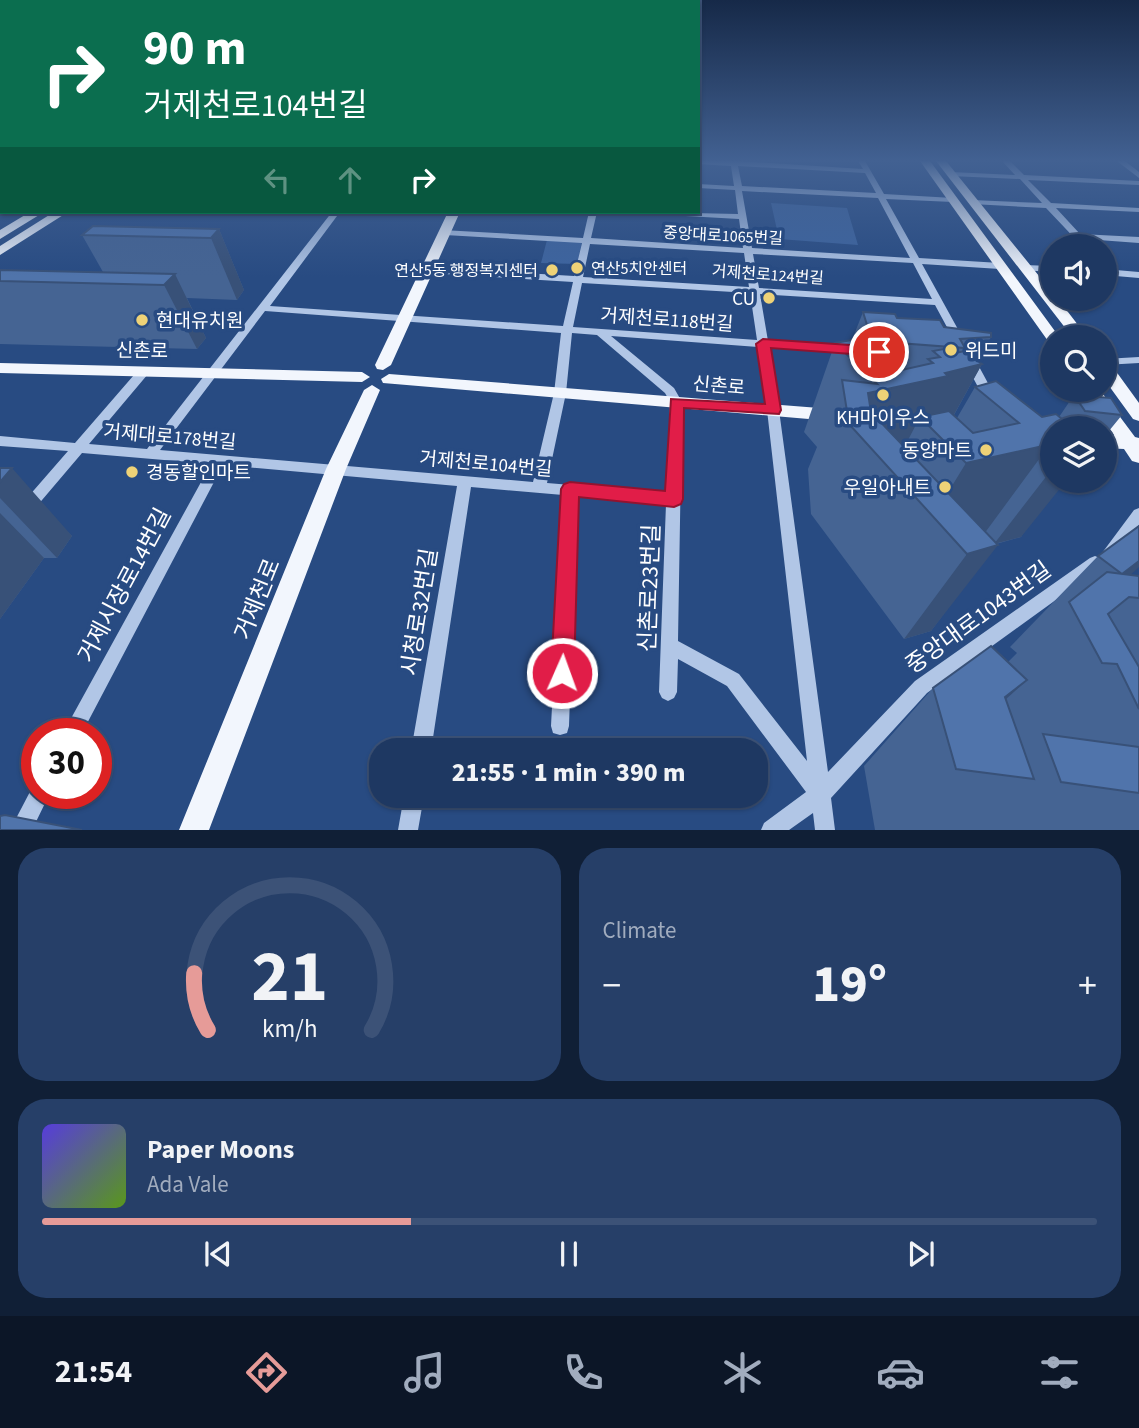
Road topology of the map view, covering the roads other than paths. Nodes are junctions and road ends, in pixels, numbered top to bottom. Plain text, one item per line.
1 (740, 200) edge
2 (883, 200) edge
3 (948, 200) edge
4 (953, 200) joint
5 (1043, 200) edge
6 (972, 202) joint
7 (1048, 205) junction
8 (1139, 209) edge
9 (35, 214) edge
10 (59, 214) edge
11 (334, 214) edge
12 (453, 214) edge
13 (593, 214) edge
14 (687, 214) edge
15 (743, 217) junction
16 (445, 232) junction
17 (0, 234) edge
18 (1076, 234) edge
19 (1117, 239) edge
20 (1139, 240) edge
21 (586, 241) junction
22 (0, 251) edge
23 (748, 251) junction
24 (916, 261) junction
25 (1000, 266) junction
26 (1024, 268) junction
27 (1040, 269) edge
28 (427, 270) junction
29 (1117, 274) edge
30 (1139, 275) edge
31 (578, 278) junction
32 (754, 289) junction
33 (938, 302) junction
34 (262, 308) junction
35 (405, 318) junction
36 (1043, 325) edge
37 (1070, 325) edge
38 (567, 330) junction
39 (600, 332) junction
40 (763, 344) junction
41 (867, 351) edge
42 (956, 357) edge
43 (969, 358) junction
44 (1139, 360) edge
45 (1117, 361) edge
46 (2, 370) edge
47 (144, 371) junction
48 (214, 372) junction
49 (376, 378) junction
50 (1117, 385) edge
51 (560, 393) junction
52 (676, 402) junction
53 (1100, 402) edge
54 (774, 410) junction
55 (997, 410) edge
56 (1139, 415) edge
57 (849, 417) edge
58 (0, 440) edge
59 (1117, 444) edge
60 (77, 447) junction
61 (1136, 448) edge
62 (151, 453) junction
63 (220, 459) junction
64 (337, 469) junction
65 (465, 481) junction
66 (539, 487) junction
67 (570, 489) junction
68 (674, 499) junction
69 (1139, 514) edge
70 (15, 524) dead end
71 (1109, 553) junction
72 (1129, 558) edge
73 (670, 646) junction
74 (668, 692) dead end
75 (80, 718) edge
76 (560, 726) dead end
77 (423, 738) edge
78 (820, 795) junction
79 (412, 808) edge
80 (30, 809) edge
81 (17, 829) edge
82 (194, 830) edge
83 (408, 830) edge
84 (771, 830) edge
85 (825, 830) edge

1 - 15 street
2 - 24 street
3 - 4 street
4 - 25 main road
5 - 7 street
6 - 7 street
6 - 26 main road
7 - 8 street
7 - 18 street
9 - 17 main road
10 - 22 main road
11 - 34 street
12 - 16 main road, 거제천로
13 - 21 street
14 - 15 street
15 - 23 street
16 - 21 street, 중앙대로1065번길
16 - 28 main road, 거제천로
19 - 20 street
21 - 23 street, 중앙대로1065번길
21 - 31 street
23 - 24 street, 중앙대로1065번길
23 - 32 street
24 - 25 street, 중앙대로1065번길
24 - 33 street
25 - 36 main road
26 - 27 street
26 - 37 main road
28 - 31 street, 거제천로124번길
28 - 35 main road, 거제천로
29 - 30 street
31 - 32 street, 거제천로124번길
31 - 38 street
32 - 33 street, 거제천로124번길
32 - 40 street
33 - 43 street
34 - 35 street, 거제천로118번길
34 - 48 street
35 - 38 street, 거제천로118번길
35 - 49 main road, 거제천로
38 - 39 street, 거제천로118번길
38 - 51 street
39 - 40 street, 거제천로118번길
39 - 52 street, 신촌로
40 - 41 street, 거제천로118번길
40 - 54 street
42 - 43 street
43 - 55 street
44 - 45 street
46 - 47 main road, 신촌로
47 - 48 main road, 신촌로
47 - 60 street
48 - 49 main road, 신촌로
48 - 62 street
49 - 51 main road, 신촌로
49 - 64 main road, 거제천로
50 - 56 main road
51 - 52 main road, 신촌로
51 - 66 street
52 - 54 main road, 신촌로
52 - 68 street, 신촌로23번길
53 - 61 main road
54 - 57 main road, 신촌로
54 - 78 street
58 - 60 street, 거제대로178번길
59 - 61 main road
60 - 62 street, 거제대로178번길
60 - 70 street
62 - 63 street, 거제대로178번길
63 - 64 street, 거제대로178번길
63 - 75 street, 거제시장로14번길
64 - 65 street, 거제천로104번길
64 - 82 main road, 거제천로
65 - 66 street, 거제천로104번길
65 - 77 street, 시청로32번길
66 - 67 street, 거제천로104번길
67 - 68 street, 거제천로104번길
67 - 76 street
68 - 73 street, 신촌로23번길
69 - 71 street, 중앙대로1043번길
71 - 72 street
71 - 78 street, 중앙대로1043번길
73 - 74 street, 신촌로23번길
73 - 78 street
78 - 84 street, 중앙대로1043번길
78 - 85 street
79 - 83 street
80 - 81 street

